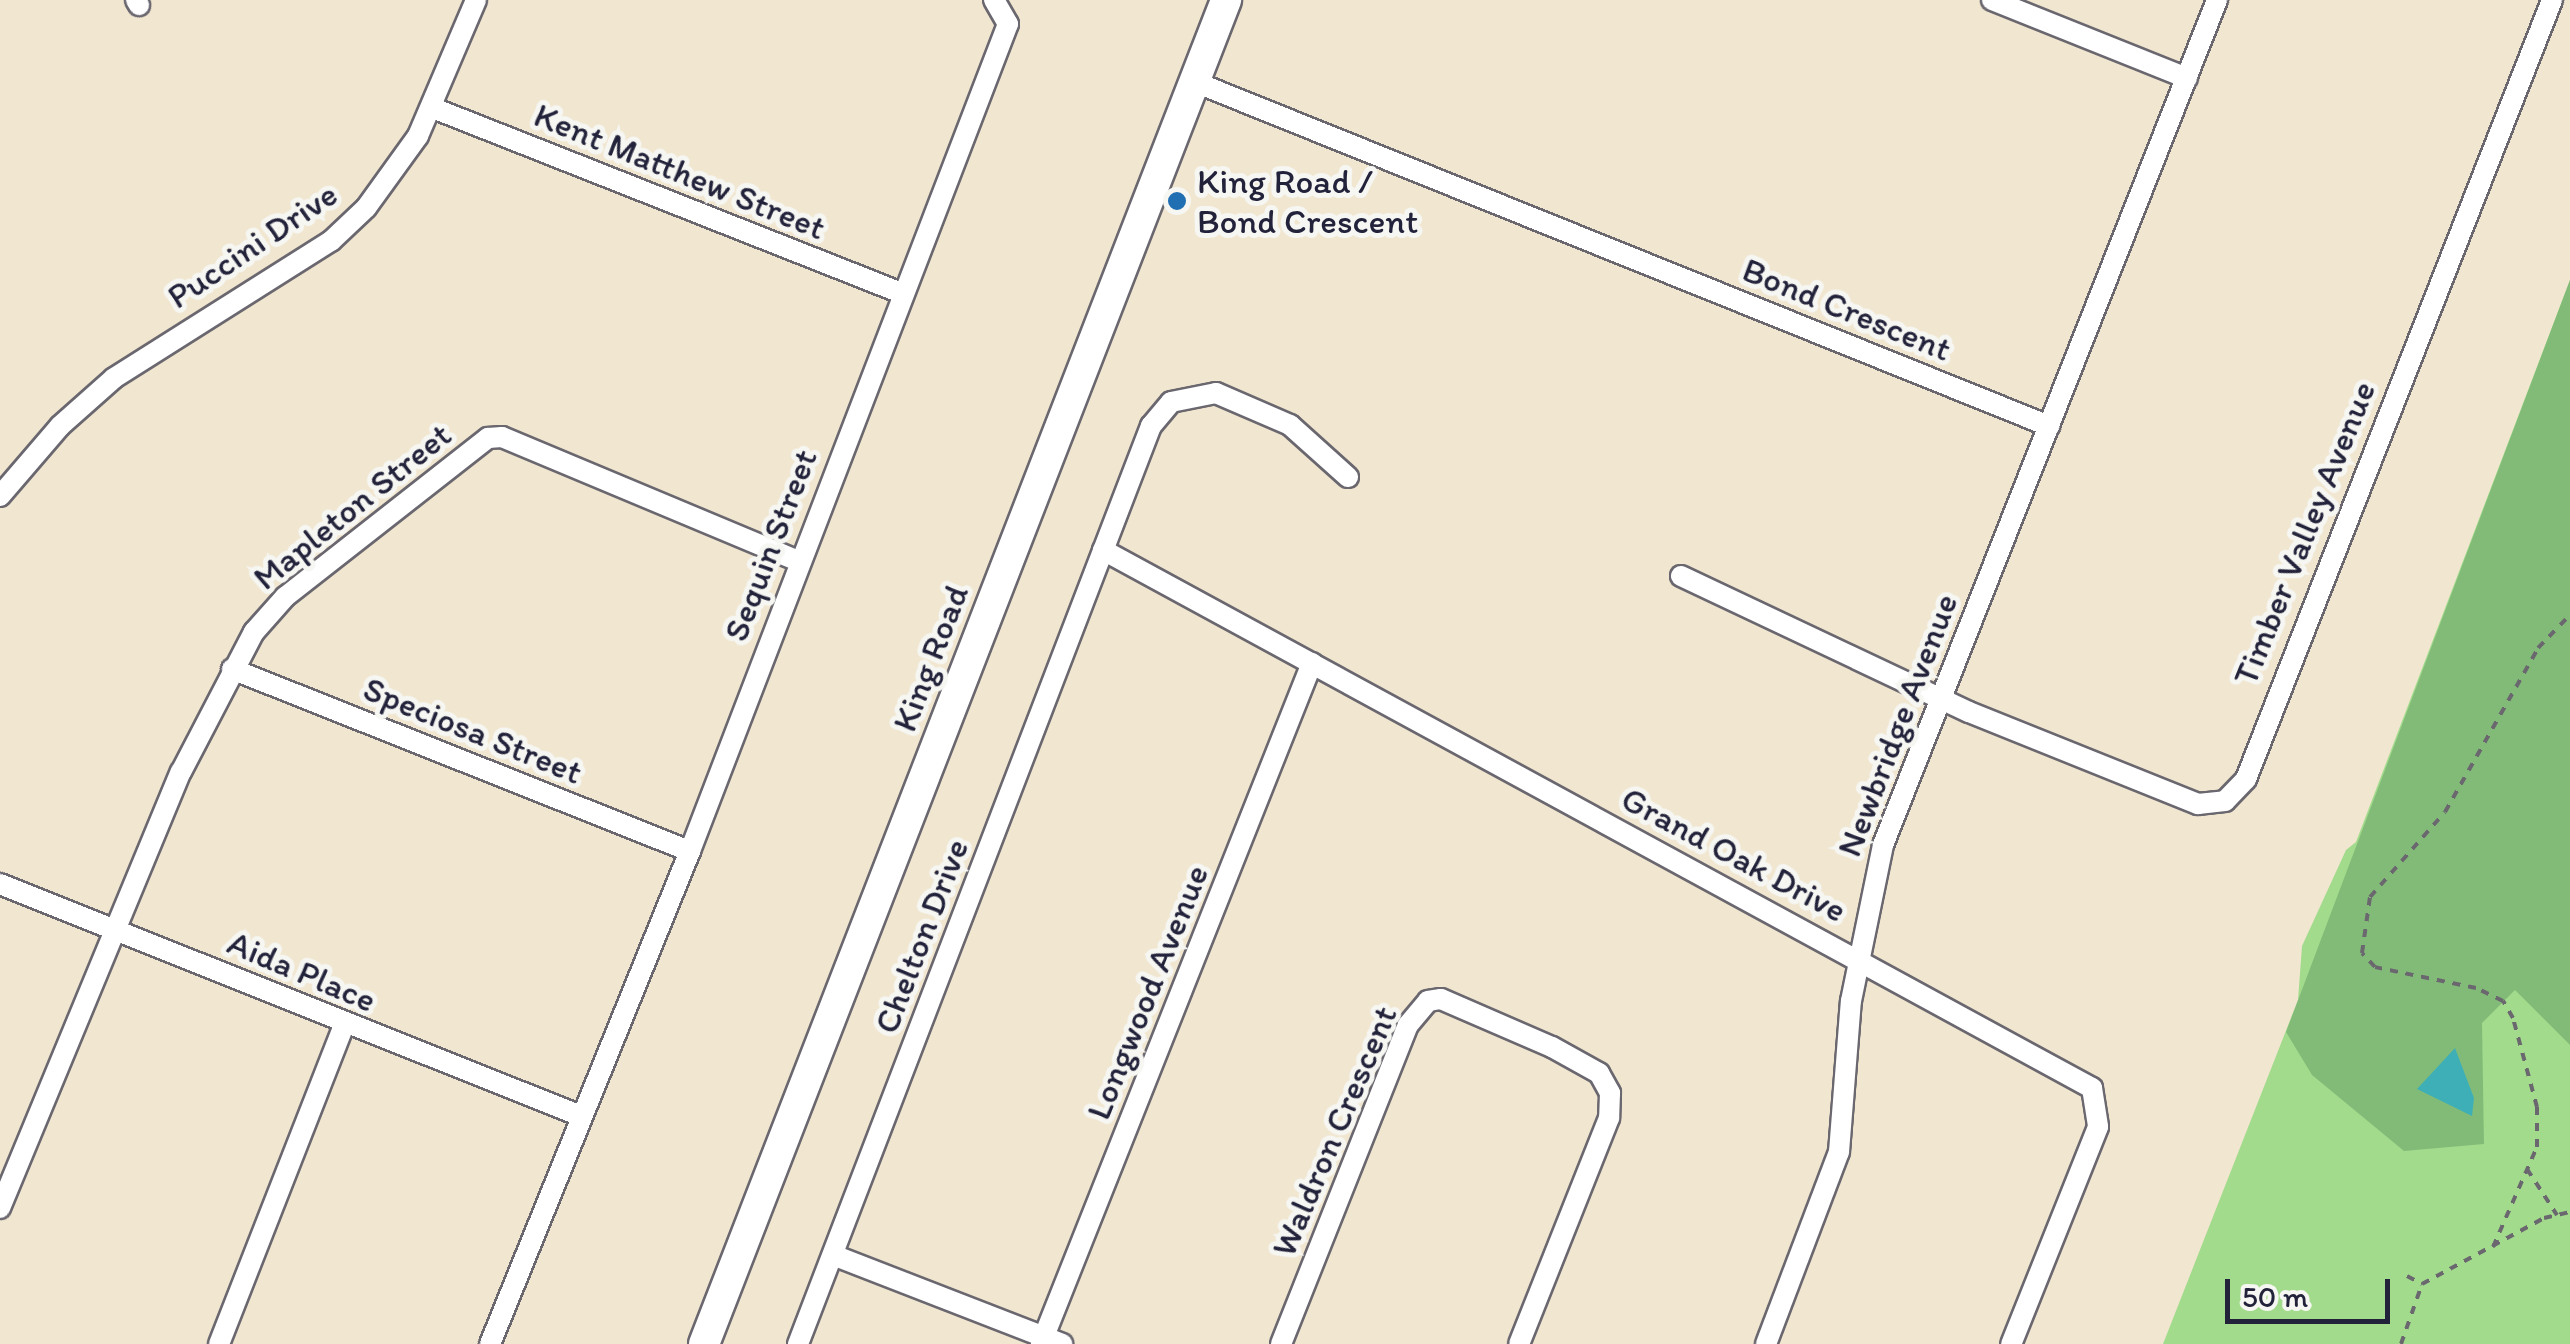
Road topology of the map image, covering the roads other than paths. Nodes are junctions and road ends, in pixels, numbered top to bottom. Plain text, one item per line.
1 (476, 0) edge
2 (1226, 0) edge
3 (1992, 0) edge
4 (2217, 0) edge
5 (2552, 0) edge
6 (1005, 3) edge
7 (2187, 78) junction
8 (1195, 82) junction
9 (433, 108) junction
10 (904, 294) junction
11 (2049, 426) junction
12 (1348, 478) dead end
13 (0, 496) edge
14 (1103, 550) junction
15 (798, 561) junction
16 (1681, 576) dead end
17 (1312, 663) junction
18 (232, 669) junction
19 (1941, 698) junction
20 (690, 851) junction
21 (0, 884) edge
22 (115, 929) junction
23 (1857, 959) junction
24 (344, 1025) junction
25 (581, 1116) junction
26 (0, 1208) edge
27 (833, 1255) junction
28 (1049, 1342) edge
29 (219, 1344) edge
30 (490, 1344) edge
31 (704, 1344) edge
32 (798, 1344) edge
33 (1281, 1344) edge
34 (1519, 1344) edge
35 (1766, 1344) edge
36 (2011, 1344) edge

1 - 9 street, Puccini Drive
2 - 8 main road, King Road
3 - 7 street
4 - 7 street
5 - 19 street, Timber Valley Avenue
6 - 10 street, Sequin Street
7 - 11 street
8 - 11 street, Bond Crescent
8 - 31 main road, King Road
9 - 10 street, Kent Matthew Street
9 - 13 street, Puccini Drive
10 - 15 street, Sequin Street
11 - 19 street, Newbridge Avenue
12 - 14 street, Chelton Drive
14 - 17 street, Grand Oak Drive
14 - 27 street, Chelton Drive
15 - 18 street, Mapleton Street
15 - 20 street, Sequin Street
16 - 19 street, Timber Valley Avenue
17 - 23 street, Grand Oak Drive
17 - 28 street, Longwood Avenue
18 - 20 street, Speciosa Street
18 - 22 street, Mapleton Street
19 - 23 street, Newbridge Avenue
20 - 25 street, Sequin Street
21 - 22 street, Aida Place
22 - 24 street, Aida Place
22 - 26 street, Mapleton Street
23 - 35 street, Newbridge Avenue
23 - 36 street, Grand Oak Drive
24 - 25 street, Aida Place
24 - 29 street
25 - 30 street, Sequin Street
27 - 28 street
27 - 32 street, Chelton Drive
33 - 34 street, Waldron Crescent

